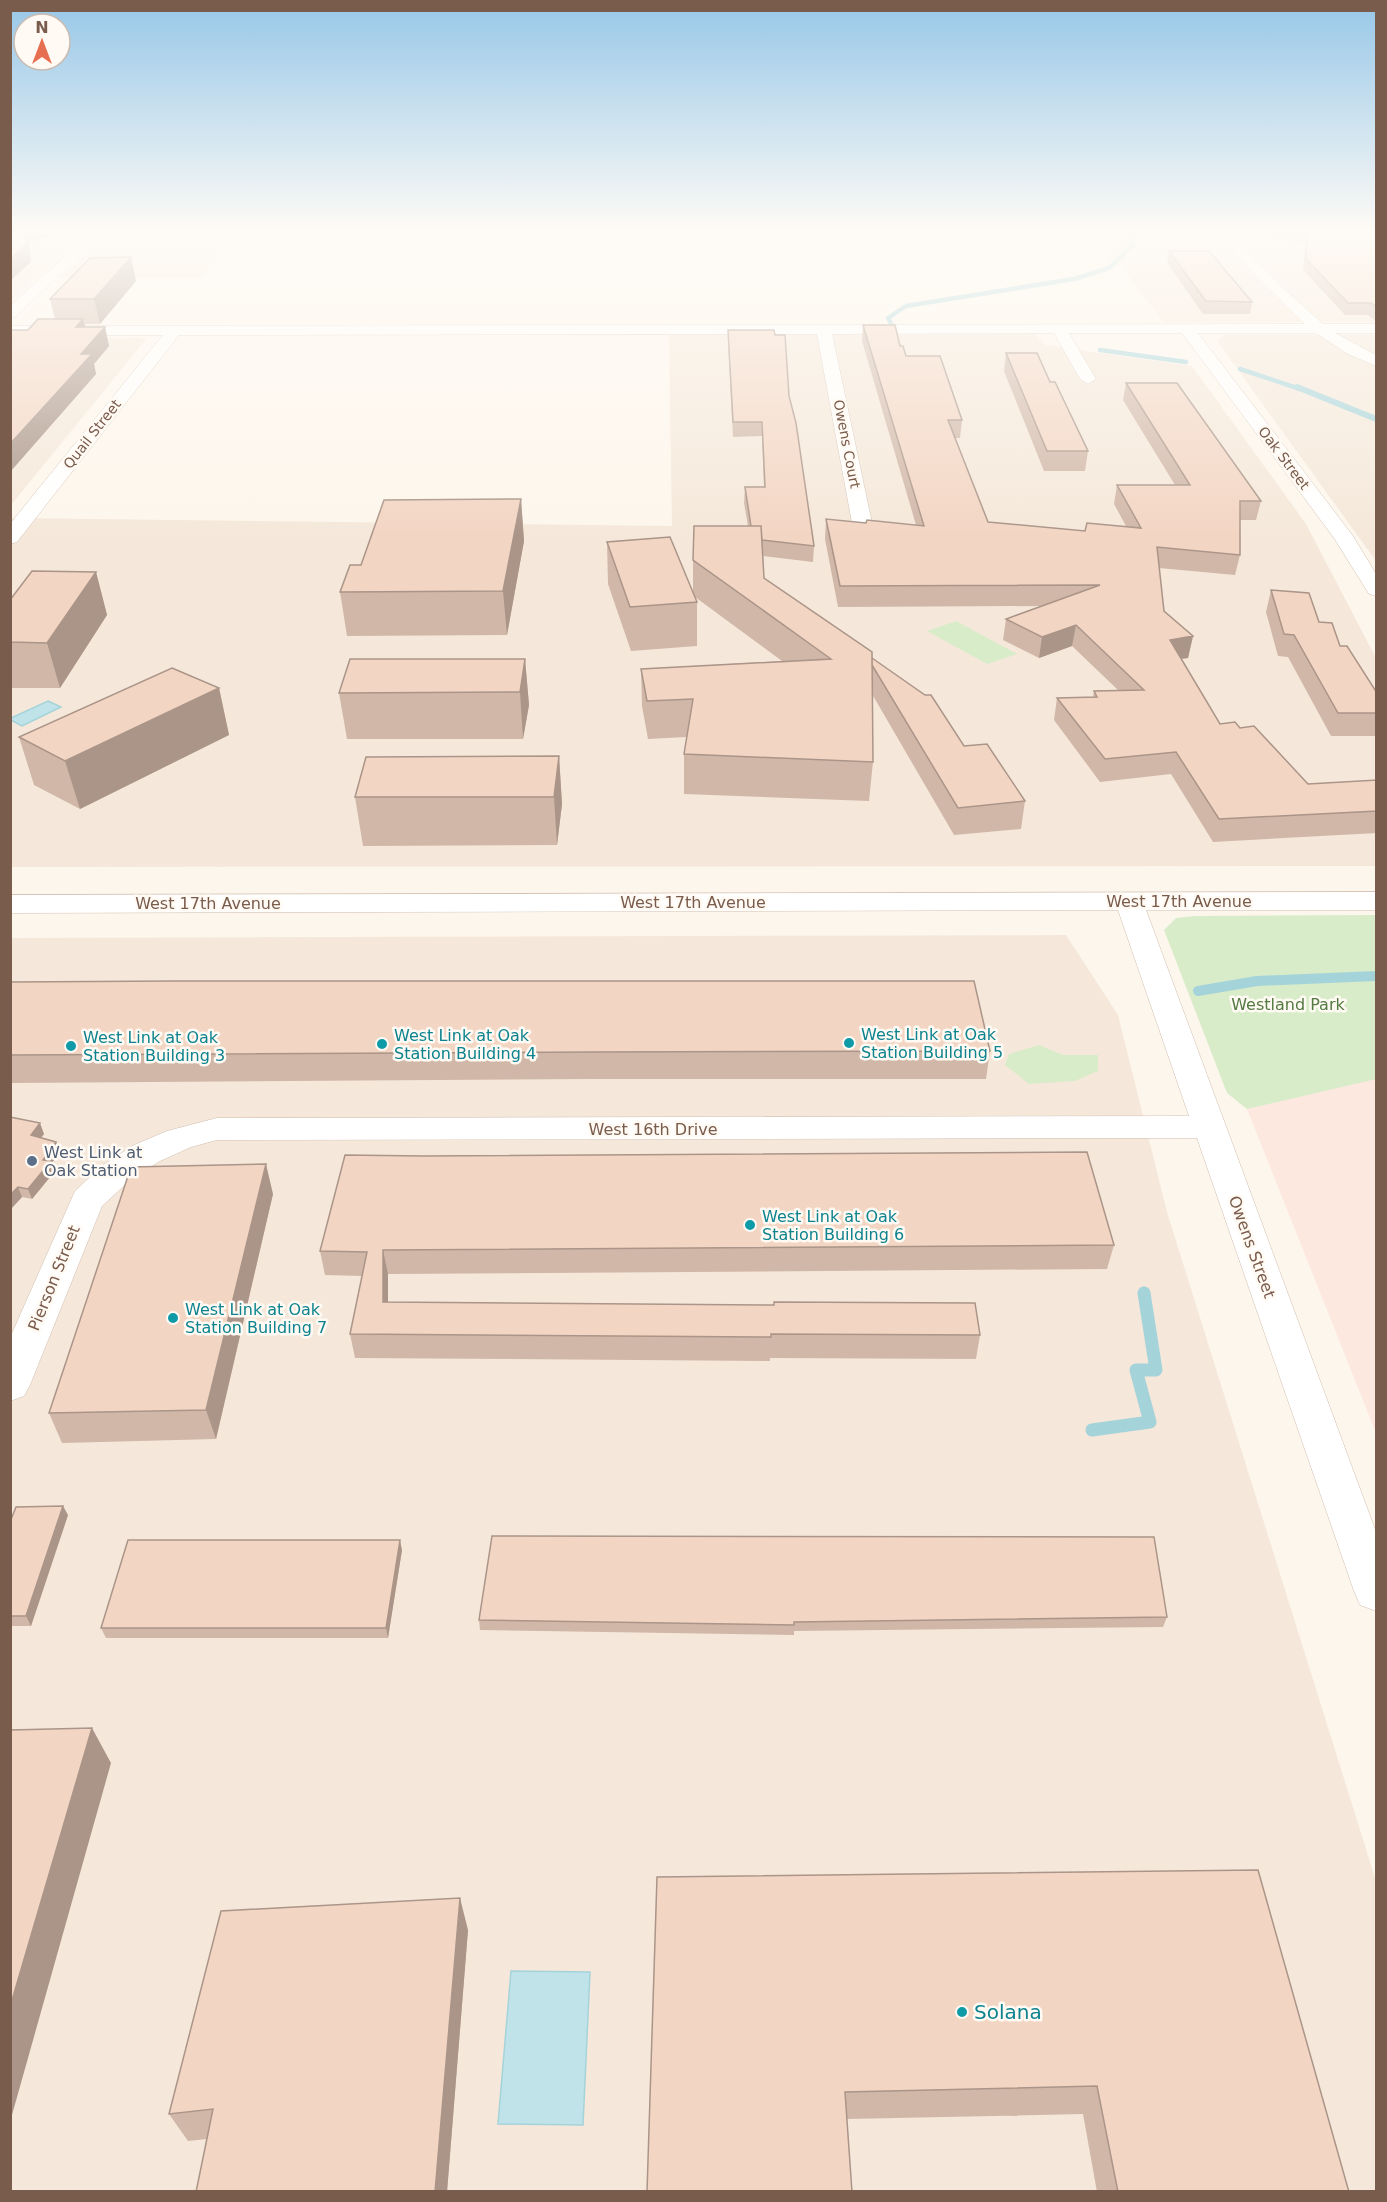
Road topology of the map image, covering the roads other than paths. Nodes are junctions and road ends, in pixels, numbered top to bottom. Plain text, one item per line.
1 (174, 331) edge
2 (824, 332) edge
3 (1061, 332) edge
4 (1189, 332) edge
5 (1323, 332) edge
6 (1377, 361) edge
7 (1088, 379) dead end
8 (862, 523) edge
9 (13, 532) edge
10 (1377, 590) edge
11 (1377, 901) edge
12 (1129, 902) junction
13 (10, 904) edge
14 (1209, 1127) junction
15 (109, 1177) joint
16 (10, 1385) edge
17 (1377, 1592) edge

1 - 9 street, Quail Street
2 - 8 street, Owens Court
3 - 7 street
4 - 10 street, Oak Street
5 - 6 street
11 - 12 street, West 17th Avenue
12 - 13 street, West 17th Avenue
12 - 14 street, Owens Street
14 - 15 street, West 16th Drive
14 - 17 street, Owens Street
15 - 16 street, Pierson Street

